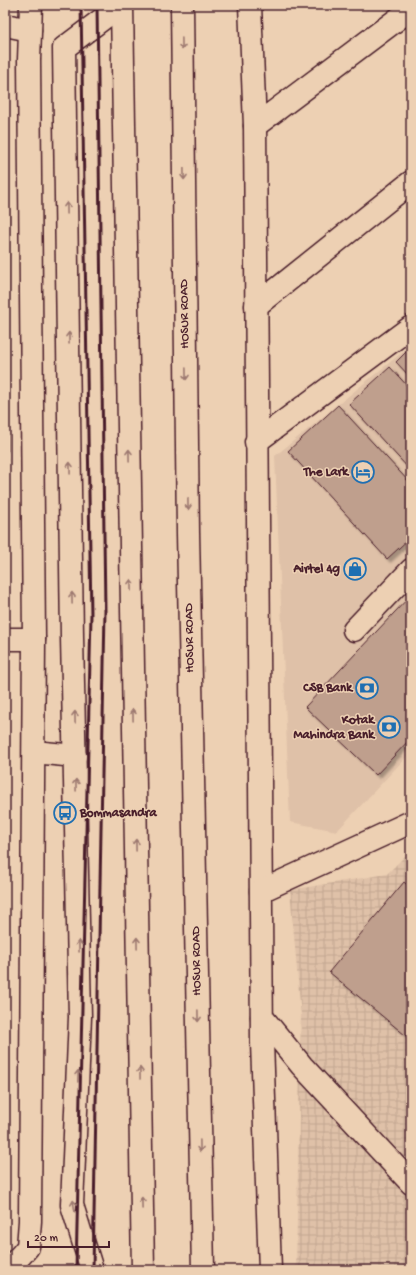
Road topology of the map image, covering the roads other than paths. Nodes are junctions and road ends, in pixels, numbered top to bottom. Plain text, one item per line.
1 (31, 5) edge
2 (122, 5) edge
3 (182, 5) edge
4 (250, 5) edge
5 (411, 9) edge
6 (5, 25) edge
7 (30, 30) junction
8 (255, 126) junction
9 (411, 182) edge
10 (256, 306) junction
11 (411, 327) edge
12 (256, 442) junction
13 (411, 570) edge
14 (354, 630) dead end
15 (5, 639) edge
16 (34, 639) junction
17 (34, 752) junction
18 (75, 756) junction
19 (411, 822) edge
20 (261, 891) junction
21 (262, 1016) junction
22 (411, 1183) edge
23 (8, 1270) edge
24 (92, 1270) edge
25 (143, 1270) edge
26 (203, 1270) edge
27 (270, 1270) edge

1 - 7 main road
18 -> 2 main road
25 -> 2 main road
3 -> 26 main road, HOSUR ROAD
4 - 8 main road
5 - 8 main road
6 - 7 main road
7 - 16 main road
8 - 10 main road
9 - 10 main road
10 - 12 main road
11 - 12 main road
12 - 20 main road
13 - 14 main road
15 - 16 main road
16 - 17 main road
17 - 18 main road
17 - 23 main road
24 -> 18 main road
19 - 20 main road
20 - 21 main road
21 - 22 main road
21 - 27 main road

